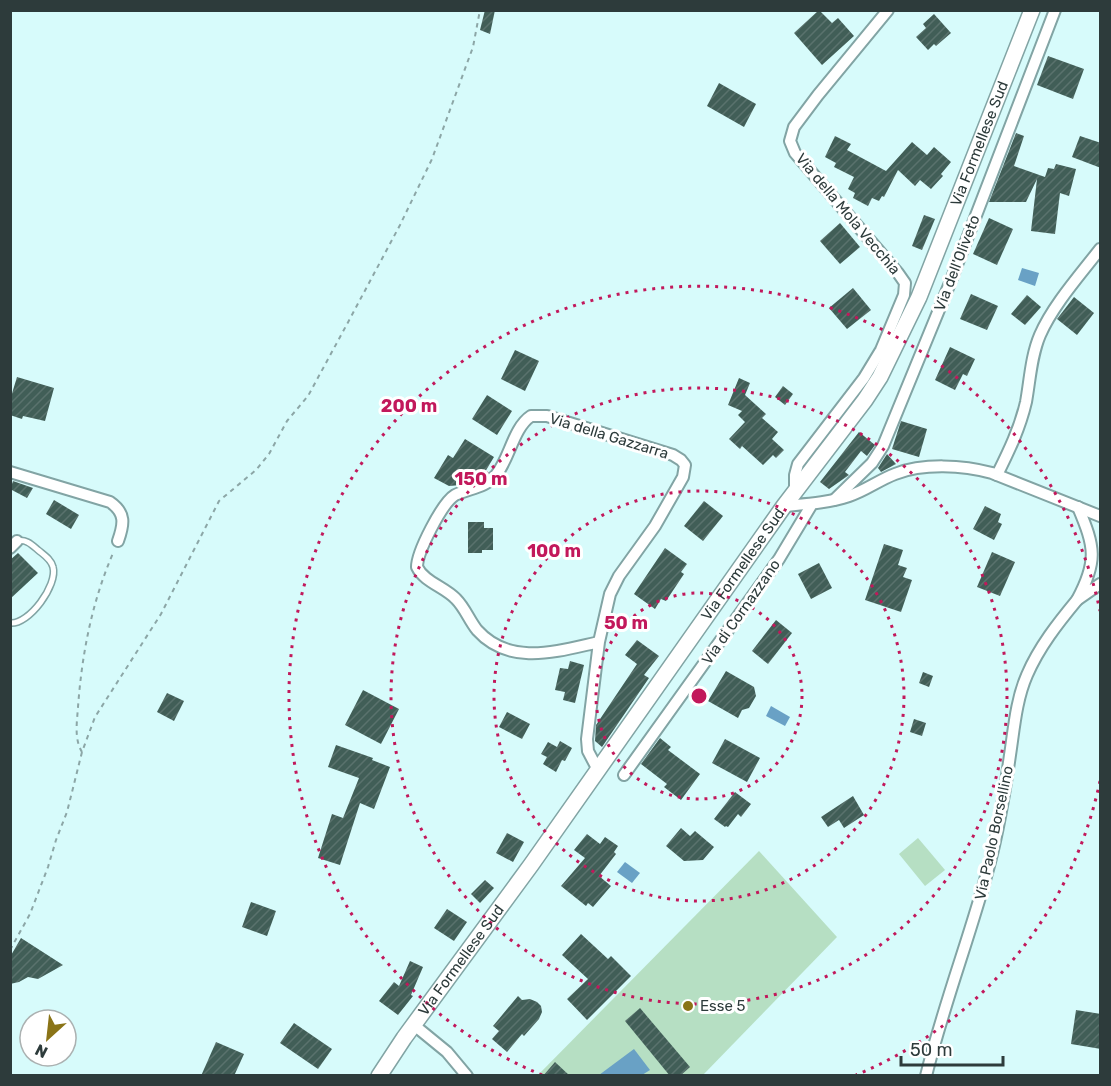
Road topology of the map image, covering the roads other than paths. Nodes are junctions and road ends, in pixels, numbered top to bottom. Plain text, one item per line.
1 (888, 10) edge
2 (1032, 10) edge
3 (1055, 10) edge
4 (1101, 249) edge
5 (10, 472) edge
6 (998, 475) junction
7 (795, 492) junction
8 (834, 500) junction
9 (812, 504) junction
10 (784, 506) junction
11 (1078, 507) junction
12 (1101, 516) edge
13 (118, 541) road end
14 (14, 544) edge
15 (1101, 562) edge
16 (1089, 577) junction
17 (1101, 584) edge
18 (1077, 600) junction
19 (10, 623) edge
20 (599, 642) junction
21 (598, 770) junction
22 (624, 775) dead end
23 (414, 1025) junction
24 (379, 1076) edge
25 (468, 1076) edge
26 (926, 1076) edge

1 - 7 street, Via della Mola Vecchia
2 - 7 street, Via Formellese Sud
3 - 8 street, Via dell'Oliveto
4 - 6 street
5 - 13 street
6 - 8 street
6 - 11 street
7 - 10 street, Via Formellese Sud
8 - 9 street
9 - 10 street
9 - 22 street, Via di Cornazzano
10 - 21 street, Via Formellese Sud
11 - 12 street
11 - 16 street
14 - 19 lane
15 - 16 street
16 - 18 street
17 - 18 street
18 - 26 street, Via Paolo Borsellino
20 - 20 street, Via della Gazzarra
20 - 21 street, Via della Gazzarra
21 - 23 street, Via Formellese Sud
23 - 24 street, Via Formellese Sud
23 - 25 street

